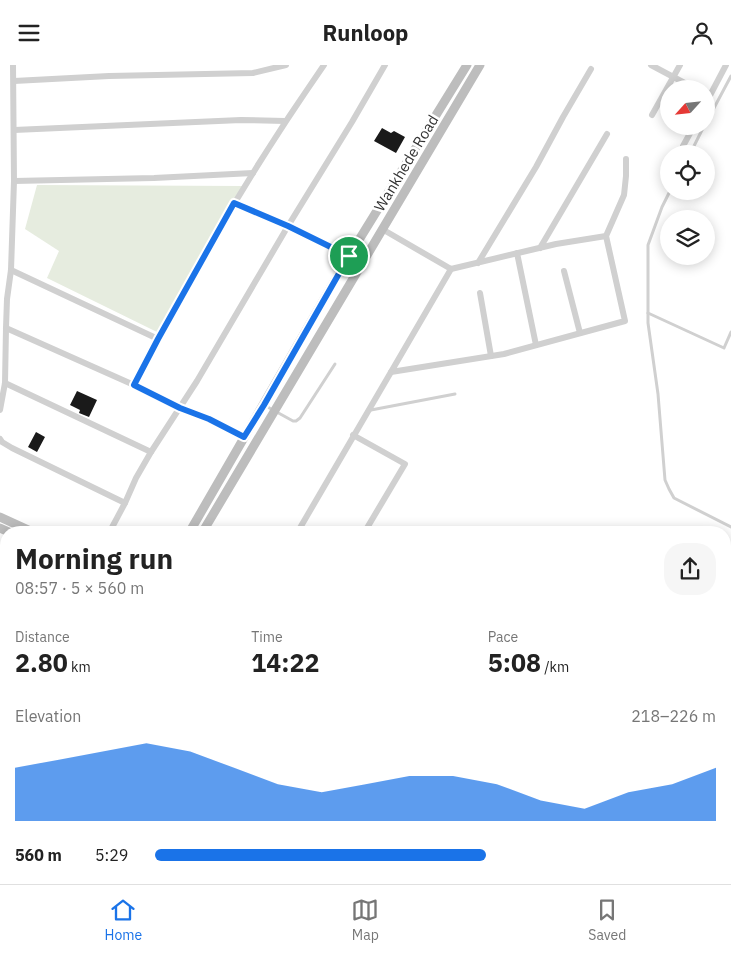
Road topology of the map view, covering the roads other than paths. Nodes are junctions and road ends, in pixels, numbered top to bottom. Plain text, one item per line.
1 (13, 65) edge
2 (286, 65) edge
3 (324, 65) edge
4 (385, 65) edge
5 (467, 65) edge
6 (480, 65) edge
7 (651, 65) edge
8 (680, 65) edge
9 (726, 65) edge
10 (591, 69) dead end
11 (731, 76) edge
12 (673, 77) junction
13 (679, 80) edge
14 (14, 81) junction
15 (715, 83) edge
16 (715, 106) edge
17 (652, 115) dead end
18 (286, 121) junction
19 (14, 130) junction
20 (607, 134) dead end
21 (689, 135) edge
22 (683, 145) dead end
23 (626, 159) dead end
24 (253, 173) junction
25 (14, 181) junction
26 (666, 200) edge
27 (234, 203) junction
28 (288, 226) junction
29 (382, 229) junction
30 (606, 236) junction
31 (540, 248) junction
32 (517, 253) junction
33 (349, 256) junction
34 (478, 263) junction
35 (450, 269) junction
36 (11, 270) junction
37 (564, 271) dead end
38 (480, 293) dead end
39 (648, 313) junction
40 (6, 327) junction
41 (731, 332) edge
42 (580, 333) junction
43 (158, 339) junction
44 (536, 345) junction
45 (491, 356) junction
46 (335, 364) dead end
47 (390, 372) junction
48 (134, 385) junction
49 (3, 387) edge
50 (455, 394) dead end
51 (264, 405) junction
52 (180, 408) junction
53 (0, 410) edge
54 (368, 410) junction
55 (274, 411) junction
56 (353, 435) junction
57 (244, 437) junction
58 (0, 439) edge
59 (151, 452) junction
60 (125, 503) junction
61 (0, 517) edge
62 (20, 526) edge
63 (113, 526) edge
64 (193, 526) edge
65 (206, 526) edge
66 (301, 526) edge
67 (368, 526) edge
68 (729, 526) edge

1 - 14 street
2 - 14 street
3 - 18 street
4 - 28 street
5 - 33 main road, Wankhede Road
6 - 29 main road, Wankhede Road
7 - 12 street
8 - 12 street
9 - 15 street
10 - 34 street
11 - 16 lane
12 - 13 street
12 - 17 street
14 - 19 street
18 - 19 street
18 - 24 street
19 - 25 street
20 - 31 street
21 - 22 street
23 - 30 street
24 - 25 street
24 - 27 street
25 - 36 street
26 - 39 lane
27 - 28 street
27 - 43 street
28 - 33 street
28 - 52 street
29 - 35 street
29 - 55 main road, Wankhede Road
30 - 31 street
30 - 42 street
31 - 32 street
32 - 34 street
32 - 44 street
33 - 51 main road, Wankhede Road
34 - 35 street
35 - 47 street
36 - 40 street
36 - 43 street
37 - 42 street
38 - 45 street
39 - 41 lane
39 - 68 lane
40 - 48 street
40 - 49 street
42 - 44 street
43 - 48 street
44 - 45 street
45 - 47 street
46 - 55 lane
47 - 54 street
48 - 52 street
49 - 53 street
49 - 59 street
50 - 54 lane
51 - 55 lane
51 - 57 main road, Wankhede Road
52 - 57 street
52 - 59 street
54 - 56 street
55 - 65 main road, Wankhede Road
56 - 66 street
56 - 67 street
57 - 64 main road, Wankhede Road
58 - 60 street
59 - 60 street
60 - 63 street
61 - 62 main road

